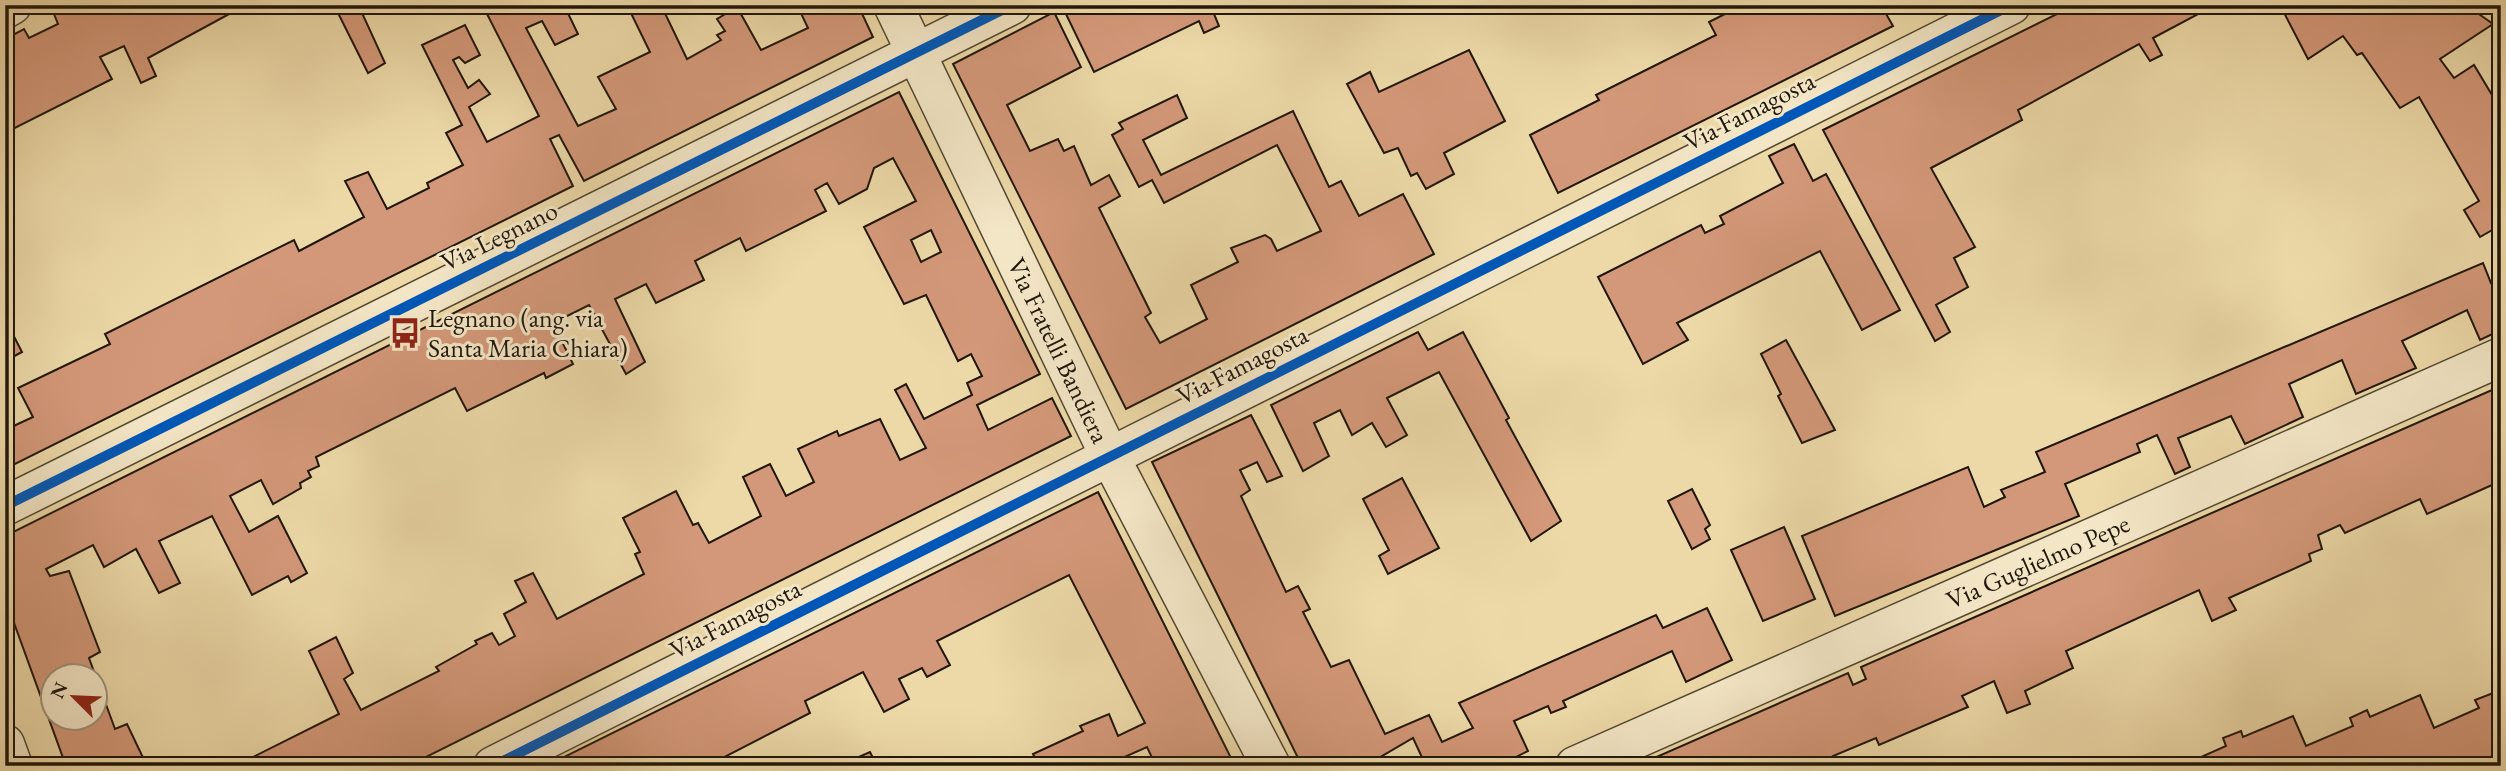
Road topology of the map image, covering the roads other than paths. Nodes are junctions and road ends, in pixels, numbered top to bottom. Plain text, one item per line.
1 (12, 5) edge
2 (893, 5) edge
3 (1012, 5) edge
4 (2011, 5) edge
5 (5, 9) edge
6 (918, 53) junction
7 (2501, 357) edge
8 (1110, 457) junction
9 (5, 506) edge
10 (5, 744) edge
11 (13, 766) edge
12 (494, 766) edge
13 (1271, 766) edge
14 (1575, 766) edge

1 - 5 street
2 - 6 street, Via Fratelli Bandiera
3 - 6 street, Via Legnano
4 - 8 street, Via Famagosta
6 - 8 street, Via Fratelli Bandiera
6 - 9 street, Via Legnano
7 - 14 street, Via Guglielmo Pepe
8 - 12 street, Via Famagosta
8 - 13 street, Via Fratelli Bandiera
10 - 11 street

